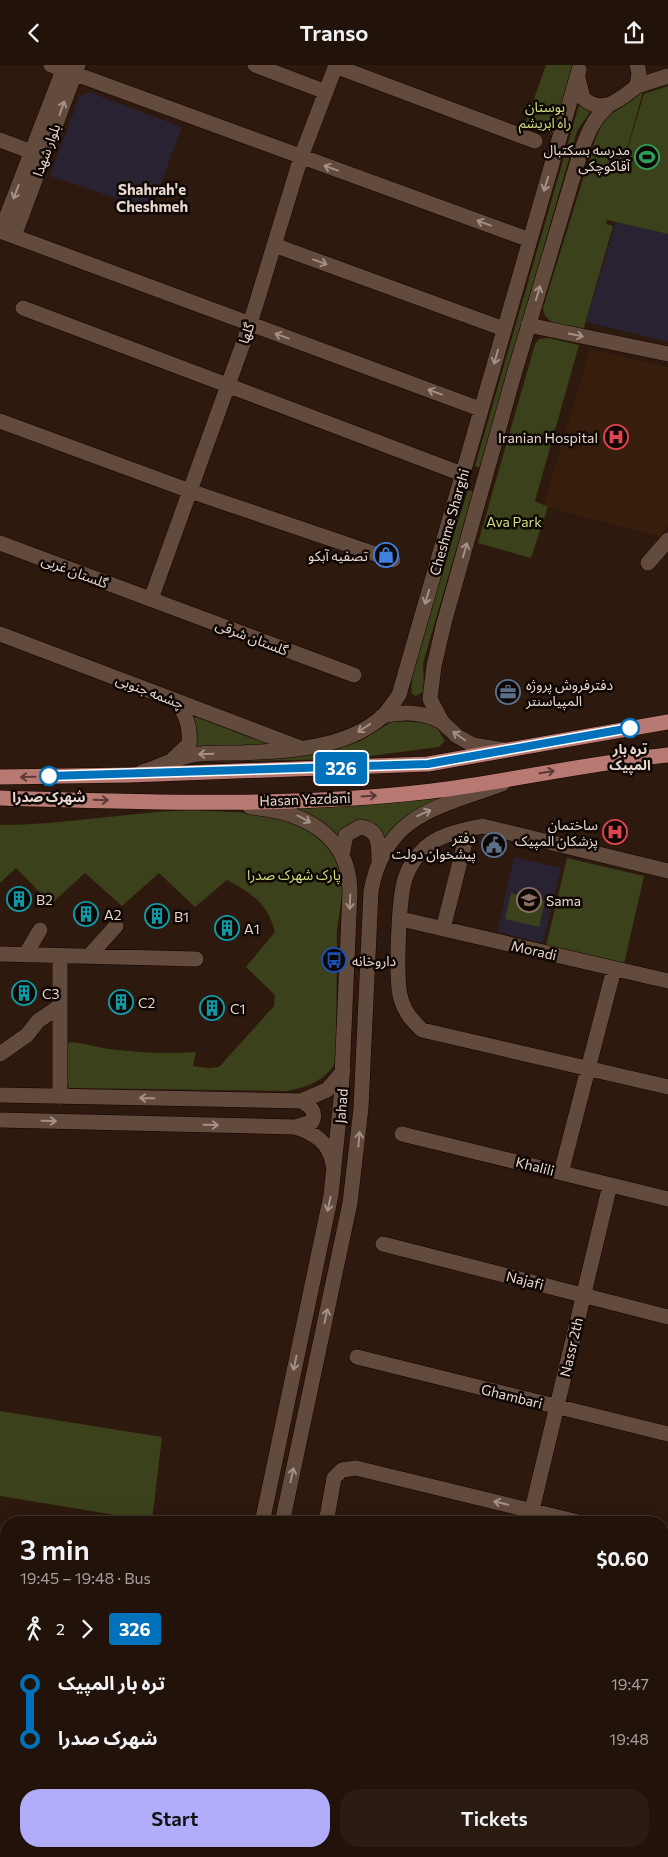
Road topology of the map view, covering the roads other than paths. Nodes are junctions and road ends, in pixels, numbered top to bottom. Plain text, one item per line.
1 (255, 65) edge
2 (637, 65) edge
3 (336, 66) edge
4 (580, 67) edge
5 (66, 68) edge
6 (668, 76) edge
7 (637, 86) junction
8 (326, 92) junction
9 (607, 107) junction
10 (0, 140) edge
11 (535, 141) dead end
12 (37, 154) junction
13 (301, 157) junction
14 (5, 233) edge
15 (530, 239) junction
16 (274, 245) junction
17 (23, 309) dead end
18 (250, 324) junction
19 (528, 325) junction
20 (504, 329) junction
21 (668, 355) edge
22 (228, 386) junction
23 (480, 409) junction
24 (0, 421) edge
25 (462, 473) junction
26 (190, 491) junction
27 (668, 540) edge
28 (0, 543) edge
29 (393, 560) dead end
30 (648, 563) dead end
31 (151, 599) junction
32 (0, 634) edge
33 (354, 675) dead end
34 (399, 695) junction
35 (430, 699) junction
36 (177, 701) junction
37 (382, 716) junction
38 (442, 721) junction
39 (668, 722) edge
40 (300, 747) junction
41 (504, 750) junction
42 (668, 755) edge
43 (173, 759) junction
44 (130, 775) junction
45 (526, 776) junction
46 (0, 777) edge
47 (0, 798) edge
48 (187, 803) junction
49 (465, 842) dead end
50 (342, 855) junction
51 (379, 860) junction
52 (668, 871) edge
53 (401, 919) junction
54 (116, 926) dead end
55 (443, 929) junction
56 (40, 930) dead end
57 (0, 954) edge
58 (25, 955) junction
59 (60, 956) junction
60 (90, 957) junction
61 (196, 959) dead end
62 (614, 969) junction
63 (668, 981) edge
64 (60, 1006) junction
65 (0, 1054) edge
66 (588, 1068) junction
67 (342, 1071) junction
68 (668, 1087) edge
69 (0, 1095) edge
70 (60, 1097) junction
71 (301, 1101) junction
72 (0, 1120) edge
73 (294, 1127) junction
74 (402, 1134) dead end
75 (334, 1170) junction
76 (561, 1173) junction
77 (610, 1185) junction
78 (668, 1199) edge
79 (383, 1244) dead end
80 (583, 1295) junction
81 (668, 1317) edge
82 (357, 1357) dead end
83 (556, 1407) junction
84 (668, 1434) edge
85 (532, 1510) junction
86 (263, 1516) edge
87 (284, 1516) edge
88 (327, 1516) edge
89 (555, 1516) edge

1 - 8 street
2 - 7 street
3 - 8 street, گلها
3 - 11 street
4 - 9 street
4 -> 15 street, Cheshme Sharghi
5 - 12 street, بلوار شهدا
5 - 13 street
6 - 7 street, Cheshme Sharghi
7 - 9 street, Cheshme Sharghi
8 - 13 street, گلها
19 -> 9 street, Cheshme Sharghi
10 - 12 street
12 - 14 street, بلوار شهدا
15 -> 13 street
13 - 16 street, گلها
14 - 18 street
15 - 20 street, Cheshme Sharghi
16 - 18 street, گلها
16 -> 20 street
17 - 22 street
18 - 22 street, گلها
23 -> 18 street
19 -> 21 street
35 -> 19 street, Cheshme Sharghi
20 -> 23 street, Cheshme Sharghi
22 - 25 street
22 - 26 street, گلها
23 - 25 street, Cheshme Sharghi
24 - 26 street
25 -> 34 street, Cheshme Sharghi
26 - 29 street
26 - 31 street, گلها
27 - 30 street
28 - 31 street, گلستان غربی
31 - 33 street, گلستان شرقی
32 - 36 street, چشمه جنوبی
34 - 35 street
34 - 37 street, Cheshme Sharghi
35 - 38 street
36 - 40 street, چشمه جنوبی
36 - 43 street
37 - 38 street
37 -> 40 street, Cheshme Sharghi
41 -> 38 street
39 - 41 main road
40 -> 43 street, Cheshme Sharghi
41 - 44 main road
45 -> 42 main road, Hasan Yazdani
43 - 44 street, Cheshme Sharghi
44 -> 46 main road
48 -> 45 main road, Hasan Yazdani
51 -> 45 street, Jahad
47 -> 48 main road, Hasan Yazdani
48 -> 50 street, Jahad
49 - 55 street
50 - 51 street
50 -> 67 street, Jahad
87 -> 51 street, Jahad
52 - 53 street
53 - 55 street, Moradi
53 - 66 street
54 - 60 street
55 - 62 street, Moradi
56 - 58 street
57 - 58 street
58 - 59 street
59 - 60 street
59 - 64 street
60 - 61 street
62 - 63 street, Moradi
62 - 66 street
64 - 65 street
64 - 70 street
66 - 68 street
66 - 76 street
67 - 71 street
67 - 75 street, Jahad
69 - 70 street
71 -> 70 street
71 - 73 street
72 -> 73 street
73 - 75 street
74 - 76 street, Khalili
75 -> 86 street, Jahad
76 - 77 street, Khalili
77 - 78 street, Khalili
77 - 80 street, Nassr 2th
79 - 80 street, Najafi
80 - 81 street, Najafi
80 - 83 street, Nassr 2th
82 - 83 street, Ghambari
83 - 84 street, Ghambari
83 - 85 street, Nassr 2th
85 -> 88 street
85 - 89 street

